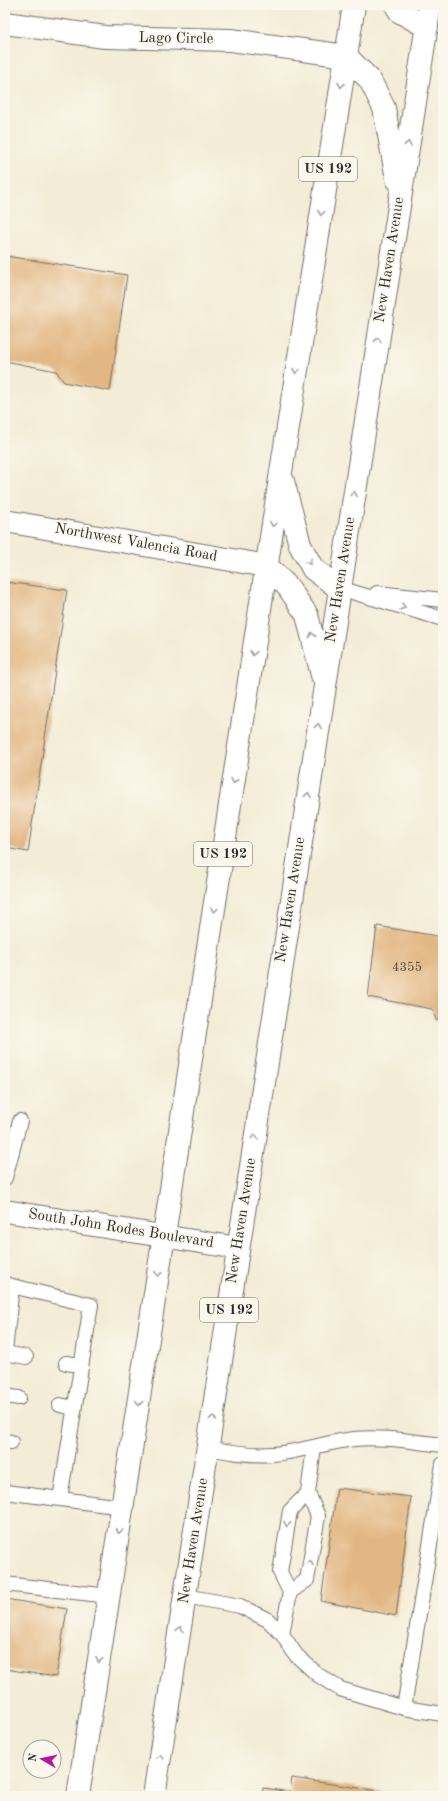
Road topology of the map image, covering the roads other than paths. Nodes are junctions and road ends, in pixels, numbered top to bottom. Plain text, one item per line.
1 (354, 5) edge
2 (396, 5) edge
3 (430, 5) edge
4 (5, 22) edge
5 (427, 27) junction
6 (346, 56) junction
7 (400, 196) junction
8 (281, 472) junction
9 (5, 521) edge
10 (267, 566) junction
11 (339, 588) junction
12 (443, 600) edge
13 (443, 619) edge
14 (324, 686) junction
15 (20, 1121) dead end
16 (5, 1178) edge
17 (5, 1211) edge
18 (164, 1236) junction
19 (238, 1248) junction
20 (8, 1285) edge
21 (5, 1352) edge
22 (26, 1356) dead end
23 (66, 1362) dead end
24 (81, 1365) junction
25 (5, 1396) edge
26 (19, 1398) dead end
27 (60, 1405) dead end
28 (74, 1408) junction
29 (443, 1445) edge
30 (314, 1447) junction
31 (208, 1448) junction
32 (443, 1464) edge
33 (5, 1492) edge
34 (308, 1493) junction
35 (60, 1499) junction
36 (123, 1508) junction
37 (5, 1584) edge
38 (290, 1592) junction
39 (109, 1596) junction
40 (185, 1596) junction
41 (282, 1634) junction
42 (404, 1708) junction
43 (443, 1714) edge
44 (78, 1796) edge
45 (154, 1796) edge

1 - 6 main road, US 192
2 - 5 main road
3 - 5 main road, New Haven Avenue / US 192
4 - 6 main road, Lago Circle
7 -> 5 main road, New Haven Avenue / US 192
6 - 7 main road
6 -> 8 main road, US 192
11 -> 7 main road, New Haven Avenue / US 192
8 -> 10 main road, US 192
8 -> 11 main road
9 - 10 main road, Northwest Valencia Road
14 -> 10 main road
10 -> 18 main road, US 192
11 - 12 lane
11 -> 13 lane
11 - 14 main road, New Haven Avenue / US 192
19 -> 14 main road, New Haven Avenue / US 192
15 - 16 lane
17 - 18 main road, South John Rodes Boulevard
18 - 19 main road, South John Rodes Boulevard
18 -> 36 main road, US 192
31 -> 19 main road, New Haven Avenue / US 192
20 - 21 lane
20 - 24 lane
21 - 22 lane
23 - 24 lane
24 - 28 lane
25 - 26 lane
27 - 28 lane
28 - 35 lane
29 - 30 lane
30 - 31 lane
30 - 34 lane
31 - 40 main road, New Haven Avenue / US 192
32 - 42 lane
33 - 35 lane
34 -> 38 lane
38 -> 34 lane
35 - 36 lane
36 -> 39 main road, US 192
37 - 39 lane
38 - 41 lane
39 -> 44 main road, US 192
40 - 41 lane
45 -> 40 main road, New Haven Avenue / US 192
41 - 42 lane
42 - 43 lane

